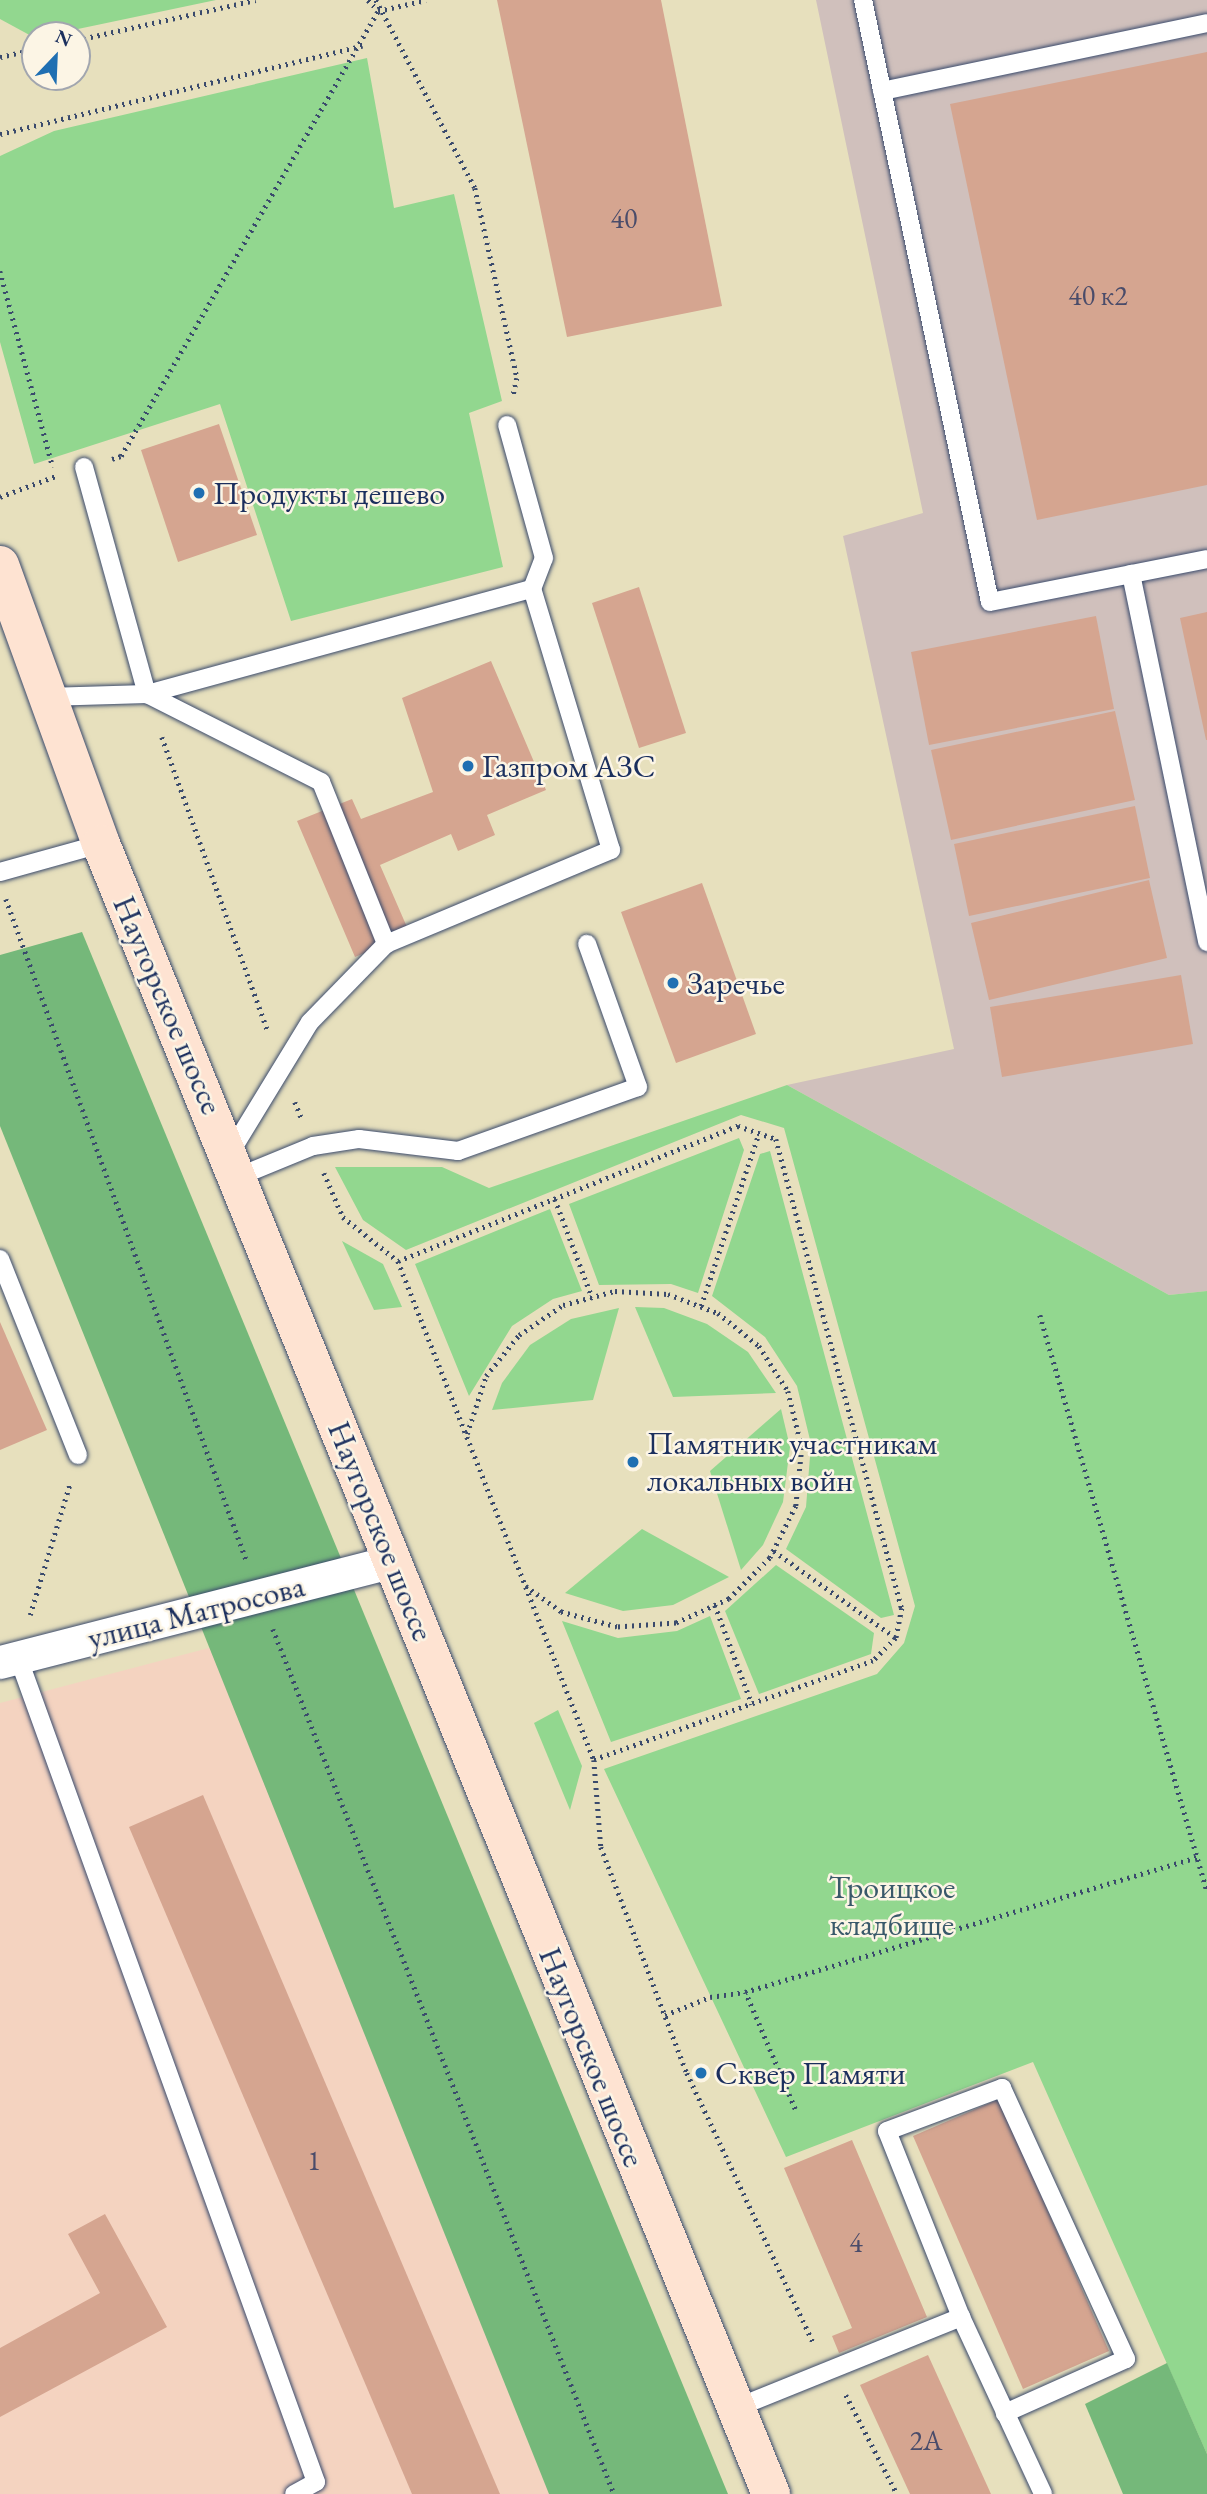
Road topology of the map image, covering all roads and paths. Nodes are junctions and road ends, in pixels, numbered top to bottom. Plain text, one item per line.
1 (256, 0) edge
2 (368, 0) edge
3 (376, 0) edge
4 (426, 0) edge
5 (863, 0) edge
6 (378, 11) junction
7 (1207, 23) edge
8 (91, 37) edge
9 (362, 46) junction
10 (21, 53) edge
11 (0, 57) edge
12 (882, 91) junction
13 (0, 134) edge
14 (0, 271) edge
15 (507, 425) joint
16 (84, 467) junction
17 (55, 476) junction
18 (0, 497) edge
19 (1207, 559) edge
20 (0, 565) edge
21 (1131, 574) junction
22 (533, 589) junction
23 (147, 694) junction
24 (46, 697) junction
25 (100, 844) junction
26 (0, 872) edge
27 (0, 883) edge
28 (1207, 942) edge
29 (386, 944) junction
30 (587, 944) dead end
31 (280, 1065) junction
32 (759, 1133) junction
33 (313, 1146) junction
34 (235, 1164) junction
35 (555, 1199) junction
36 (0, 1259) edge
37 (398, 1261) junction
38 (592, 1297) junction
39 (701, 1306) junction
40 (1040, 1315) dead end
41 (467, 1437) junction
42 (78, 1455) joint
43 (774, 1551) junction
44 (392, 1561) junction
45 (524, 1586) junction
46 (260, 1597) junction
47 (715, 1605) junction
48 (896, 1638) junction
49 (9, 1660) edge
50 (752, 1704) junction
51 (594, 1760) junction
52 (1197, 1857) junction
53 (1207, 1891) edge
54 (745, 1992) junction
55 (665, 2015) junction
56 (795, 2109) dead end
57 (961, 2317) junction
58 (829, 2372) junction
59 (736, 2408) junction
60 (1005, 2413) junction
61 (294, 2494) edge
62 (614, 2494) edge
63 (771, 2494) edge
64 (897, 2494) edge
65 (1043, 2494) edge

1 - 8 path
2 - 6 path
3 - 6 path
4 - 6 path
5 - 12 lane
6 - 9 path
6 - 15 path
7 - 12 lane
9 - 13 path
9 - 16 path
10 - 11 path
12 - 21 lane
14 - 17 path
15 - 22 lane
16 - 17 path
16 - 23 lane
17 - 18 path
19 - 21 lane
20 - 24 main road, Наугорское шоссе
21 - 28 lane
22 - 23 lane
22 - 29 lane
23 - 24 lane
23 - 29 lane
23 - 31 path
24 - 25 main road, Наугорское шоссе
25 - 26 lane
25 - 34 main road, Наугорское шоссе
27 - 46 path
29 - 31 lane
30 - 33 lane
31 - 33 path
31 - 34 lane
32 - 35 path
32 - 39 path
32 - 48 path
33 - 34 lane
33 - 37 path
34 - 44 main road, Наугорское шоссе
35 - 37 path
35 - 38 path
36 - 42 lane
37 - 41 path
38 - 39 path
38 - 41 path
39 - 43 path
40 - 52 path
41 - 45 path
42 - 49 path
43 - 47 path
43 - 48 path
44 - 46 street, улица Матросова
44 - 59 main road, Наугорское шоссе
45 - 47 path
45 - 51 path
46 - 49 street, улица Матросова
46 - 62 path
47 - 50 path
48 - 50 path
49 - 61 lane
50 - 51 path
51 - 55 path
52 - 53 path
52 - 54 path
54 - 55 path
54 - 56 path
55 - 58 path
57 - 58 lane
57 - 60 lane
57 - 60 lane
58 - 59 lane
58 - 64 path
59 - 63 main road, Наугорское шоссе
60 - 65 lane

